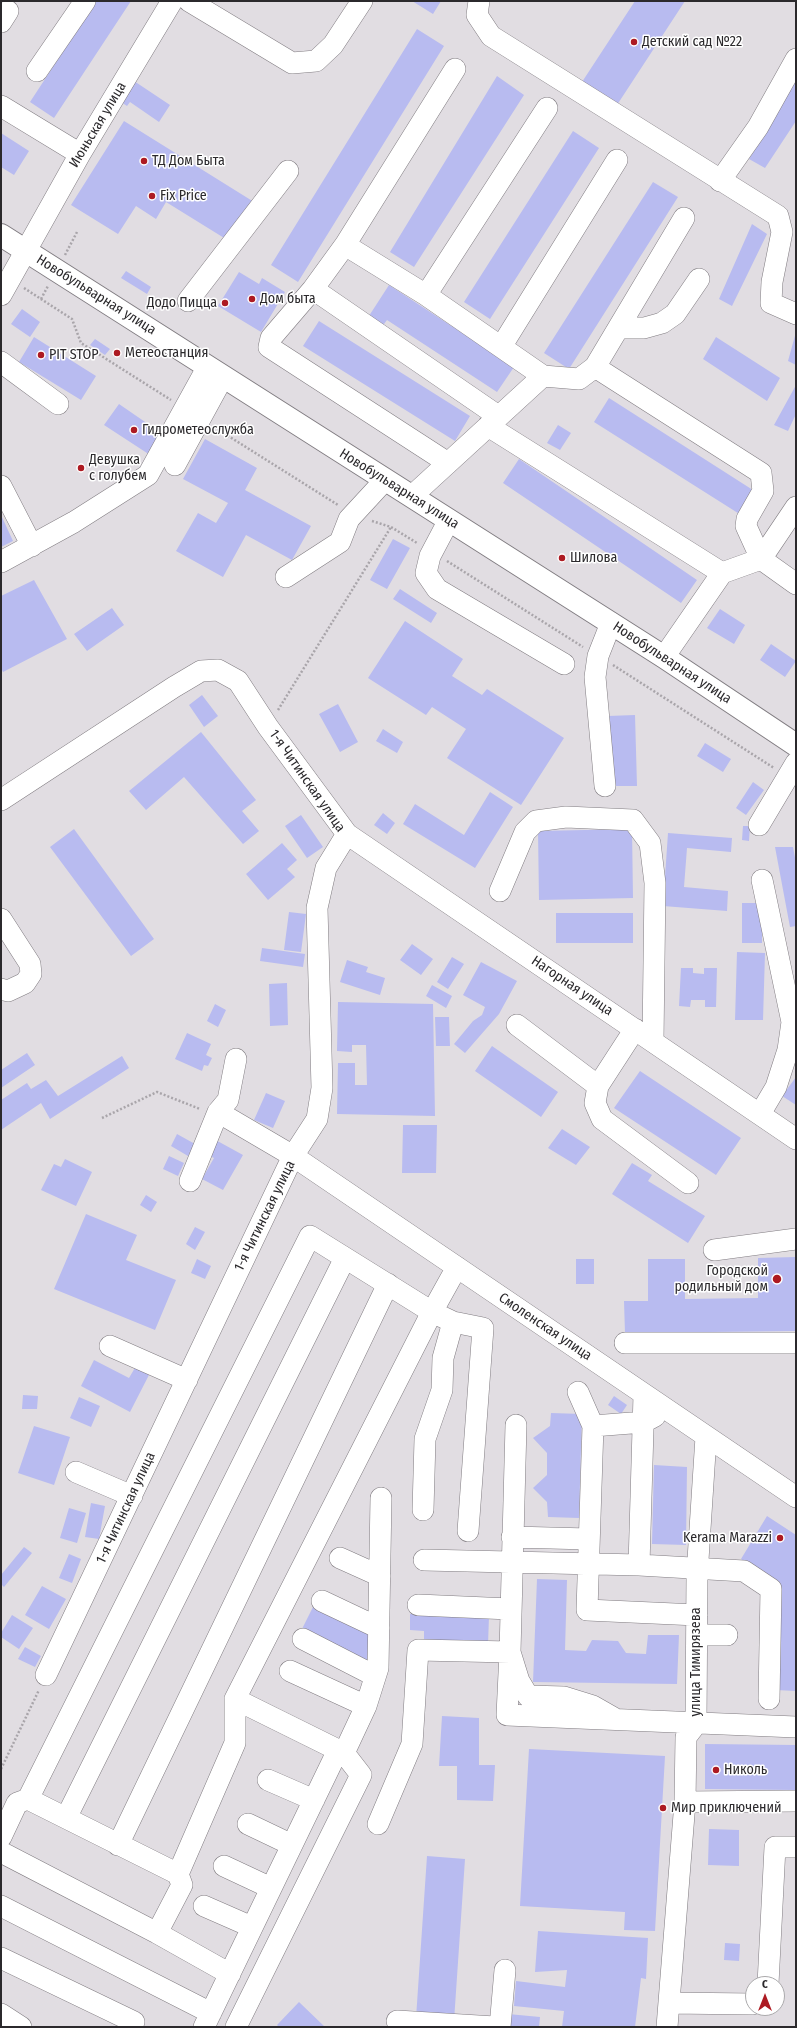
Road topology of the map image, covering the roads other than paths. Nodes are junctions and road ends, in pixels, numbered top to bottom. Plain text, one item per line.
1 (84, 1) edge
2 (172, 1) edge
3 (189, 1) edge
4 (362, 1) edge
5 (479, 1) edge
6 (796, 59) edge
7 (455, 69) dead end
8 (37, 71) dead end
9 (1, 106) edge
10 (547, 108) dead end
11 (80, 154) junction
12 (616, 160) dead end
13 (288, 171) dead end
14 (720, 181) junction
15 (684, 218) dead end
16 (1, 235) edge
17 (345, 245) junction
18 (26, 251) junction
19 (699, 279) dead end
20 (313, 289) junction
21 (1, 295) edge
22 (426, 295) junction
23 (188, 301) dead end
24 (796, 314) edge
25 (620, 328) junction
26 (501, 347) junction
27 (1, 362) edge
28 (595, 367) junction
29 (215, 372) junction
30 (543, 376) junction
31 (58, 404) dead end
32 (194, 414) junction
33 (493, 421) junction
34 (448, 463) junction
35 (175, 465) dead end
36 (385, 480) junction
37 (1, 486) edge
38 (412, 496) junction
39 (796, 507) edge
40 (449, 520) junction
41 (32, 546) junction
42 (760, 558) junction
43 (1, 562) edge
44 (722, 573) junction
45 (286, 577) dead end
46 (796, 584) edge
47 (611, 623) junction
48 (664, 656) junction
49 (564, 664) dead end
50 (796, 745) edge
51 (792, 770) edge
52 (605, 786) dead end
53 (1, 800) edge
54 (758, 826) dead end
55 (347, 834) junction
56 (762, 880) dead end
57 (500, 891) dead end
58 (1, 919) edge
59 (1, 989) edge
60 (517, 1025) dead end
61 (635, 1029) junction
62 (652, 1041) junction
63 (236, 1059) dead end
64 (598, 1086) junction
65 (218, 1112) junction
66 (760, 1114) junction
67 (796, 1139) edge
68 (293, 1156) junction
69 (190, 1182) dead end
70 (688, 1183) dead end
71 (796, 1239) edge
72 (714, 1250) dead end
73 (345, 1258) junction
74 (457, 1267) junction
75 (388, 1284) junction
76 (432, 1312) junction
77 (453, 1322) junction
78 (625, 1343) dead end
79 (796, 1343) edge
80 (110, 1346) dead end
81 (187, 1380) junction
82 (578, 1392) dead end
83 (644, 1394) junction
84 (668, 1411) junction
85 (644, 1422) junction
86 (516, 1425) dead end
87 (593, 1426) junction
88 (706, 1437) junction
89 (76, 1472) dead end
90 (132, 1496) junction
91 (796, 1497) edge
92 (381, 1498) dead end
93 (423, 1510) dead end
94 (468, 1531) dead end
95 (512, 1537) junction
96 (589, 1539) junction
97 (340, 1558) dead end
98 (424, 1560) dead end
99 (511, 1562) junction
100 (589, 1564) junction
101 (639, 1565) junction
102 (697, 1567) junction
103 (380, 1576) junction
104 (322, 1601) dead end
105 (418, 1605) dead end
106 (510, 1609) junction
107 (697, 1615) junction
108 (379, 1628) junction
109 (697, 1636) junction
110 (727, 1636) dead end
111 (303, 1639) dead end
112 (510, 1652) junction
113 (290, 1671) dead end
114 (46, 1675) road end
115 (375, 1676) junction
116 (235, 1699) junction
117 (769, 1699) dead end
118 (366, 1706) junction
119 (620, 1721) junction
120 (696, 1724) junction
121 (796, 1727) edge
122 (341, 1752) junction
123 (268, 1780) dead end
124 (28, 1799) junction
125 (314, 1800) junction
126 (796, 1801) edge
127 (685, 1802) junction
128 (66, 1818) junction
129 (248, 1824) dead end
130 (378, 1824) dead end
131 (1, 1837) edge
132 (118, 1844) junction
133 (292, 1845) junction
134 (796, 1847) edge
135 (1, 1852) edge
136 (224, 1866) dead end
137 (178, 1874) junction
138 (271, 1888) junction
139 (1, 1906) edge
140 (204, 1906) dead end
141 (252, 1927) junction
142 (157, 1933) junction
143 (1, 1958) edge
144 (505, 1970) dead end
145 (230, 1974) junction
146 (768, 1976) edge
147 (669, 2003) junction
148 (745, 2004) edge
149 (1, 2014) edge
150 (207, 2020) edge
151 (397, 2021) dead end
152 (134, 2022) dead end
153 (21, 2027) edge
154 (236, 2027) edge
155 (495, 2027) edge
156 (500, 2027) edge
157 (667, 2027) edge

1 - 8 street
2 - 11 street, Июньская улица
3 - 4 street
5 - 14 street
6 - 14 street
7 - 17 street
9 - 11 street
10 - 22 street
11 - 18 street, Июньская улица
12 - 26 street
13 - 23 street
14 - 24 street
15 - 25 street
16 - 18 main road, Новобульварная улица
17 - 20 street
17 - 22 street
18 - 21 street, Июньская улица
18 - 29 main road, Новобульварная улица
19 - 25 street
20 - 33 street
20 - 34 street
22 - 26 street
25 - 28 street
26 - 30 street
27 - 31 street
28 - 30 street
28 - 42 street
29 - 32 street
29 - 36 main road, Новобульварная улица
30 - 33 street
32 - 35 street
32 - 41 street
33 - 34 street
33 - 44 street
34 - 38 street
36 - 38 main road, Новобульварная улица
36 - 45 street
37 - 41 street
38 - 40 main road, Новобульварная улица
39 - 42 street
40 - 47 main road, Новобульварная улица
40 - 49 street
41 - 43 street
42 - 44 street
42 - 46 street
44 - 48 street
47 - 48 main road, Новобульварная улица
47 - 52 street
48 - 50 main road, Новобульварная улица
51 - 54 street
53 - 55 street, 1-я Читинская улица
55 - 61 street, Нагорная улица
55 - 68 street, 1-я Читинская улица
56 - 66 street
57 - 62 street
58 - 59 street
60 - 64 street
61 - 62 street, Нагорная улица
61 - 64 street
62 - 66 street, Нагорная улица
63 - 65 street
64 - 70 street
65 - 68 street, Смоленская улица
65 - 69 street
66 - 67 street, Нагорная улица
68 - 74 street, Смоленская улица
68 - 81 street, 1-я Читинская улица
71 - 72 street
73 - 75 street
73 - 124 street
73 - 128 street
74 - 76 street
74 - 83 street, Смоленская улица
75 - 76 street
75 - 132 street
76 - 77 street
76 - 116 street
77 - 93 street
77 - 94 street
78 - 79 street
80 - 81 street
81 - 90 street, 1-я Читинская улица
82 - 87 street
83 - 84 street, Смоленская улица
83 - 85 street
84 - 85 street
84 - 88 street, Смоленская улица
85 - 87 street
85 - 101 street
86 - 95 street
87 - 96 street
88 - 91 street, Смоленская улица
88 - 102 street, улица Тимирязева
89 - 90 street
90 - 114 street, 1-я Читинская улица
92 - 103 street
95 - 96 street
95 - 99 street
96 - 100 street
97 - 103 street
98 - 99 street
99 - 100 street
99 - 106 street
100 - 101 street
100 - 107 street
101 - 102 street
102 - 107 street, улица Тимирязева
102 - 117 street
103 - 108 street
104 - 108 street
105 - 106 street
106 - 112 street
107 - 109 street, улица Тимирязева
108 - 115 street
109 - 110 street
109 - 120 street, улица Тимирязева
111 - 115 street
112 - 119 street
112 - 119 street
112 - 130 street
113 - 118 street
115 - 118 street
116 - 122 street
116 - 137 street
118 - 122 street
119 - 120 street
120 - 121 street
120 - 127 street, улица Тимирязева
122 - 125 street
122 - 154 street
123 - 125 street
124 - 128 street
124 - 131 street
125 - 133 street
126 - 127 street
127 - 147 street, улица Тимирязева
128 - 132 street
129 - 133 street
132 - 137 street
133 - 138 street
134 - 146 street
135 - 142 street
136 - 138 street
137 - 142 street
138 - 141 street
139 - 150 street
140 - 141 street
141 - 145 street
142 - 145 street
143 - 152 street
144 - 156 street
145 - 150 street
147 - 148 street
147 - 157 street, улица Тимирязева
149 - 153 street
151 - 155 street

